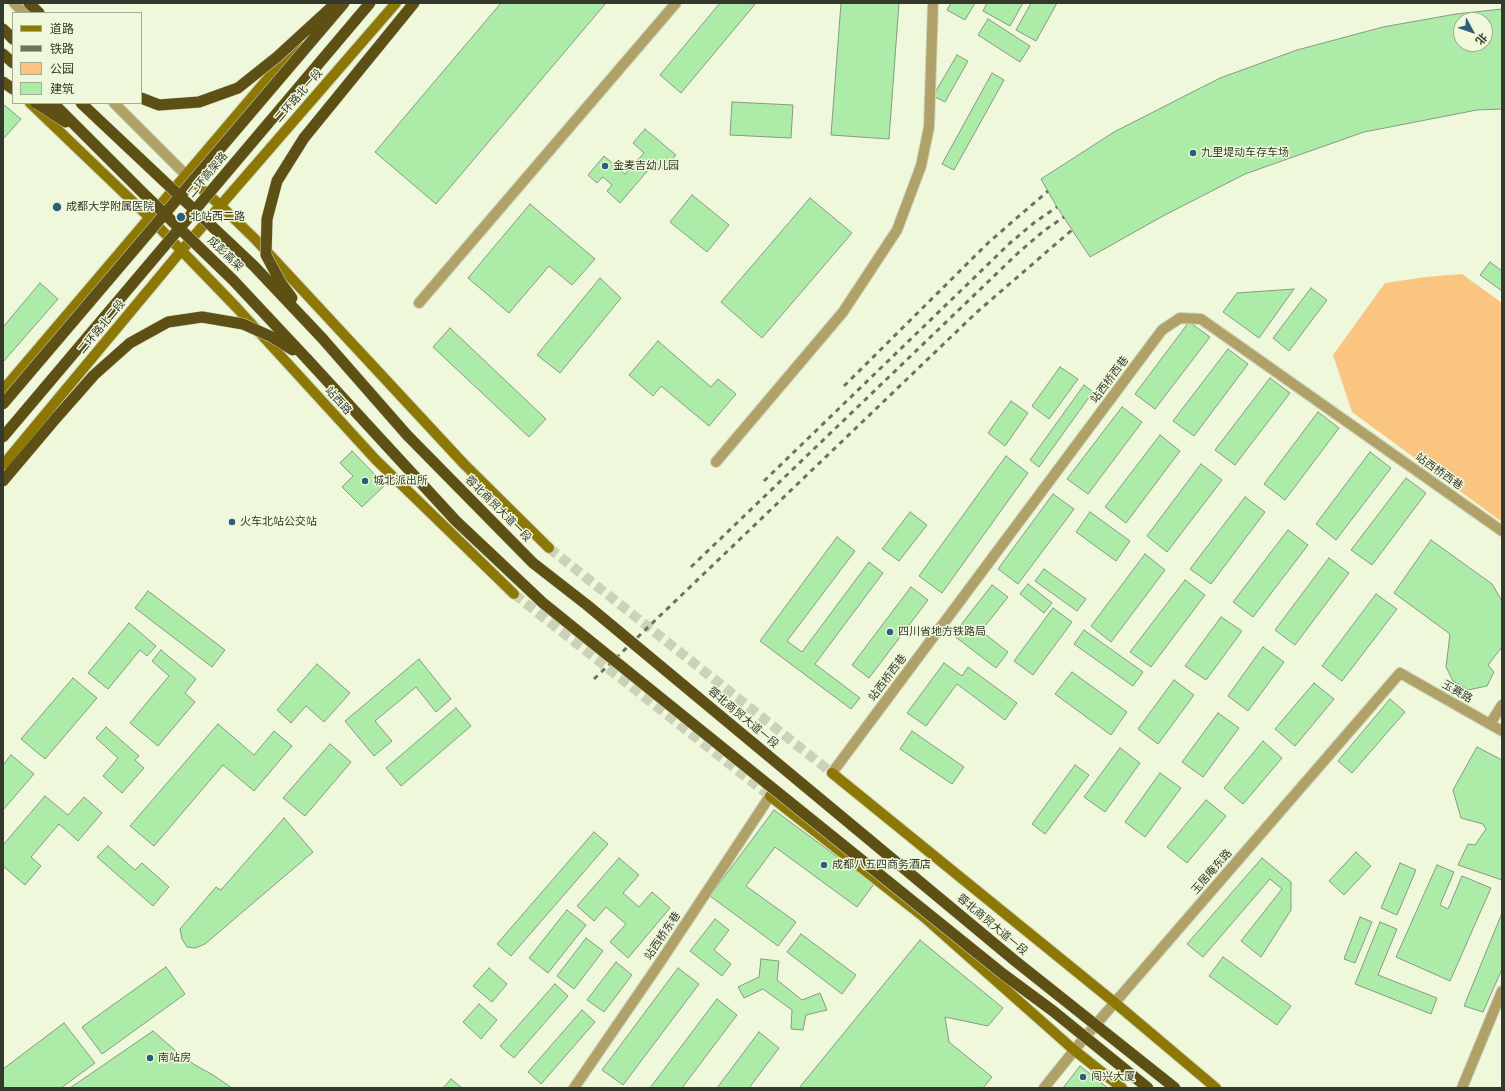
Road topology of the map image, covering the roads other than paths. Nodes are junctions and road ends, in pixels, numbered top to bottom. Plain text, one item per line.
1 (14, 3) edge
2 (29, 3) edge
3 (332, 3) edge
4 (336, 3) edge
5 (344, 3) edge
6 (370, 3) edge
7 (396, 3) edge
8 (414, 3) edge
9 (676, 3) edge
10 (933, 3) edge
11 (23, 12) edge
12 (38, 12) edge
13 (3, 29) edge
14 (12, 37) edge
15 (3, 54) edge
16 (12, 62) edge
17 (3, 76) edge
18 (3, 82) edge
19 (12, 86) edge
20 (12, 86) edge
21 (142, 98) edge
22 (31, 104) edge
23 (38, 104) edge
24 (54, 104) edge
25 (83, 104) edge
26 (115, 104) edge
27 (84, 132) junction
28 (186, 175) junction
29 (221, 206) junction
30 (150, 218) junction
31 (181, 251) junction
32 (419, 303) dead end
33 (322, 338) junction
34 (307, 359) junction
35 (3, 390) edge
36 (3, 404) edge
37 (3, 437) edge
38 (716, 462) dead end
39 (3, 465) edge
40 (3, 481) edge
41 (1502, 531) edge
42 (549, 548) tunnel mouth
43 (514, 594) tunnel mouth
44 (1400, 673) joint
45 (1502, 705) edge
46 (1490, 724) junction
47 (1502, 731) edge
48 (832, 773) joint
49 (770, 796) joint
50 (1502, 991) edge
51 (1114, 1002) junction
52 (1085, 1037) junction
53 (1074, 1050) junction
54 (574, 1088) edge
55 (1044, 1088) edge
56 (1122, 1088) edge
57 (1148, 1088) edge
58 (1175, 1088) edge
59 (1216, 1088) edge
60 (1462, 1088) edge

1 - 11 street
2 - 12 highway
3 - 28 main road
4 - 21 highway, bridge
5 - 36 highway, 二环高架路, bridge
6 - 37 highway, 二环高架路, bridge
7 - 29 main road, 二环路北一段
8 - 33 highway, bridge
9 - 32 street
10 - 38 street
13 - 14 highway
15 - 16 highway
17 - 19 main road
18 - 20 highway
22 - 30 main road
23 - 27 highway, bridge
24 - 27 highway, 成彭高架, bridge
25 - 33 highway, 成彭高架, bridge
26 - 28 street
27 - 34 highway, 成彭高架, bridge
28 - 29 main road
28 - 30 main road
29 - 31 main road, 二环路北二段
29 - 42 main road
30 - 31 main road, 站西路
30 - 35 main road
31 - 39 main road, 二环路北二段
31 - 43 main road, 站西路
33 - 58 highway, 蓉北商贸大道一段, bridge
34 - 40 highway, bridge
34 - 52 highway, bridge
41 - 48 street, 站西桥西巷
44 - 46 street, 玉赛路
44 - 51 street, 玉居庵东路
45 - 46 street
46 - 47 street, 玉赛路
48 - 51 main road, 蓉北商贸大道一段
49 - 53 main road
49 - 54 street, 站西桥东巷
50 - 60 street
51 - 52 street, 玉居庵东路
51 - 59 main road, 蓉北商贸大道一段
52 - 53 street, 玉居庵东路
52 - 57 highway, bridge
53 - 55 street, 玉居庵东路
53 - 56 main road

